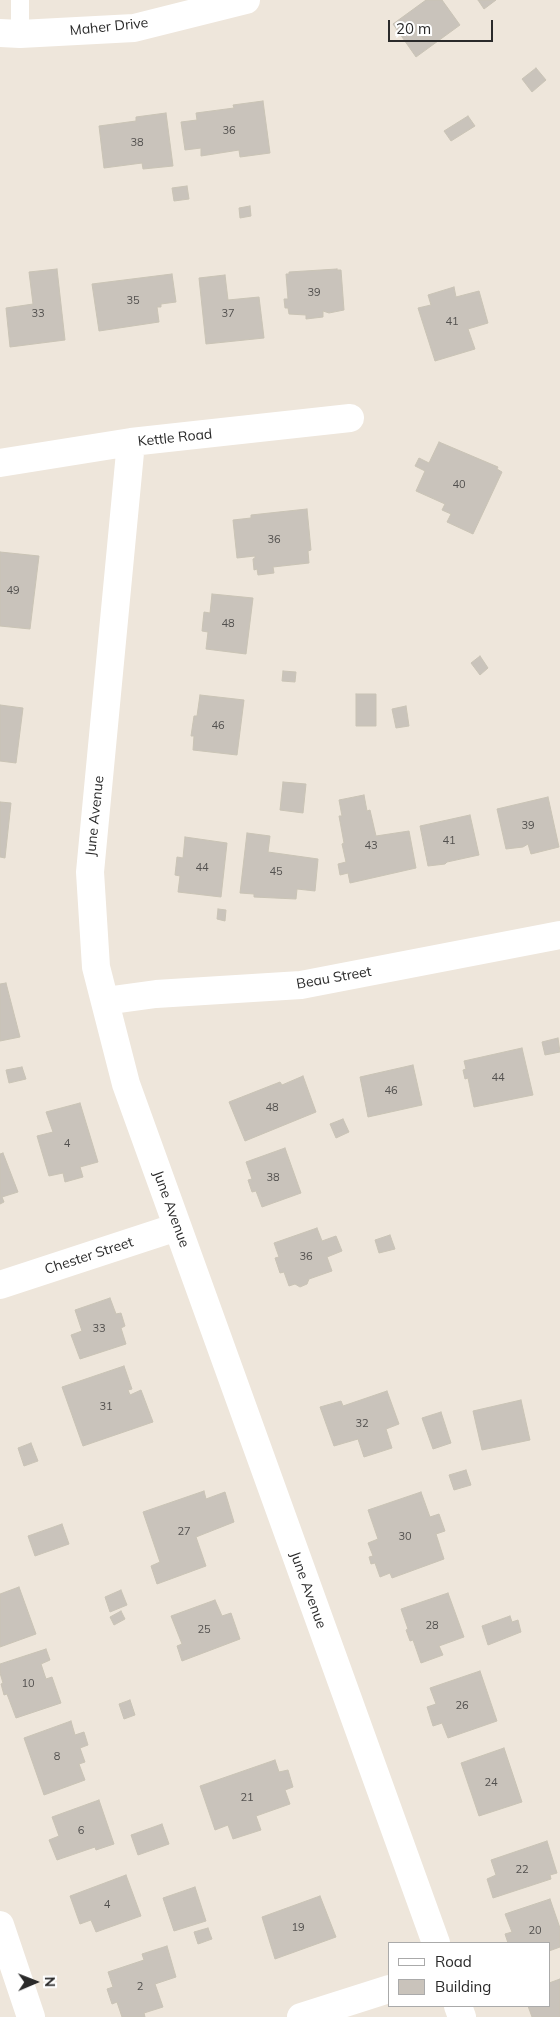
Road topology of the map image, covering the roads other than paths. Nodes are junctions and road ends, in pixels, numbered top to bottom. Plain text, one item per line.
1 (20, 0) edge
2 (246, 0) edge
3 (10, 34) edge
4 (350, 418) dead end
5 (131, 442) junction
6 (0, 463) edge
7 (560, 935) edge
8 (105, 1001) junction
9 (177, 1228) junction
10 (0, 1286) edge
11 (0, 1925) edge
12 (436, 1942) edge
13 (388, 1989) edge
14 (31, 2017) edge
15 (301, 2017) edge

1 - 3 lane
2 - 3 street, Maher Drive
4 - 5 street, Kettle Road
5 - 6 street, Kettle Road
5 - 8 street, June Avenue
7 - 8 street, Beau Street
8 - 9 street, June Avenue
9 - 10 street, Chester Street
9 - 12 street, June Avenue
11 - 14 street
13 - 15 street

